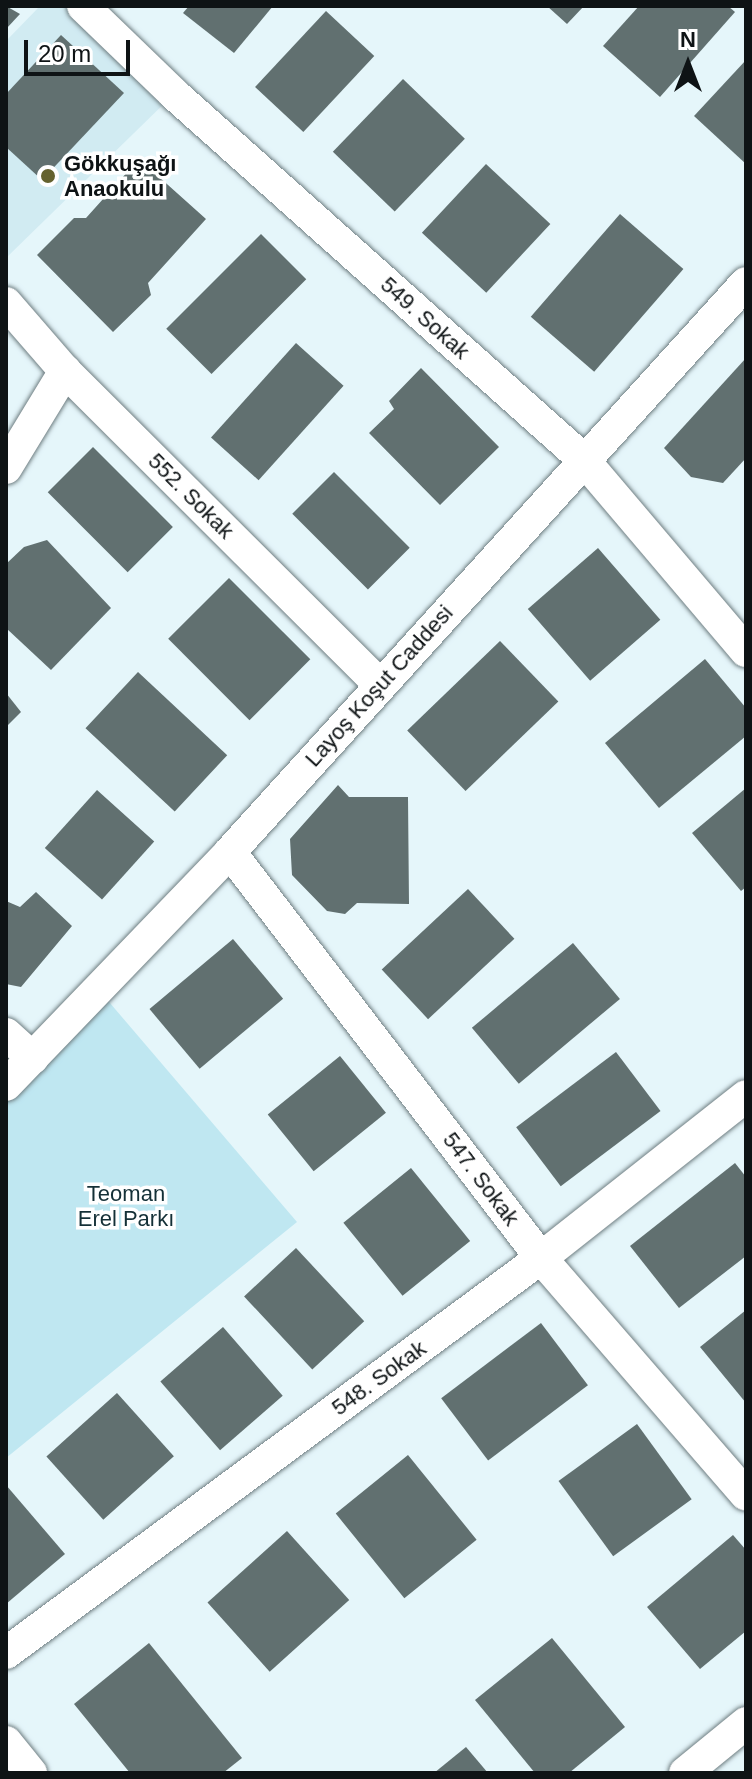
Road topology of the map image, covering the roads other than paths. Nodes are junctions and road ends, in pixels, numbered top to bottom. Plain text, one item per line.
1 (83, 6) edge
2 (746, 283) edge
3 (6, 303) edge
4 (65, 371) junction
5 (583, 459) junction
6 (6, 468) edge
7 (746, 651) edge
8 (380, 685) junction
9 (230, 852) junction
10 (6, 1034) edge
11 (33, 1058) junction
12 (6, 1085) edge
13 (746, 1096) edge
14 (541, 1258) junction
15 (746, 1495) edge
16 (6, 1653) edge
17 (746, 1723) edge
18 (6, 1742) edge
19 (31, 1773) edge
20 (685, 1773) edge

1 - 5 street, 549. Sokak
2 - 5 street, Layoş Koşut Caddesi
3 - 4 street, 552. Sokak
4 - 6 street
4 - 8 street, 552. Sokak
5 - 7 street, 549. Sokak
5 - 8 street, Layoş Koşut Caddesi
8 - 9 street, Layoş Koşut Caddesi
9 - 11 street, Layoş Koşut Caddesi
9 - 14 street, 547. Sokak
10 - 11 street
11 - 12 street, Layoş Koşut Caddesi
13 - 14 street, 548. Sokak
14 - 15 street, 547. Sokak
14 - 16 street, 548. Sokak
17 - 20 street
18 - 19 street

